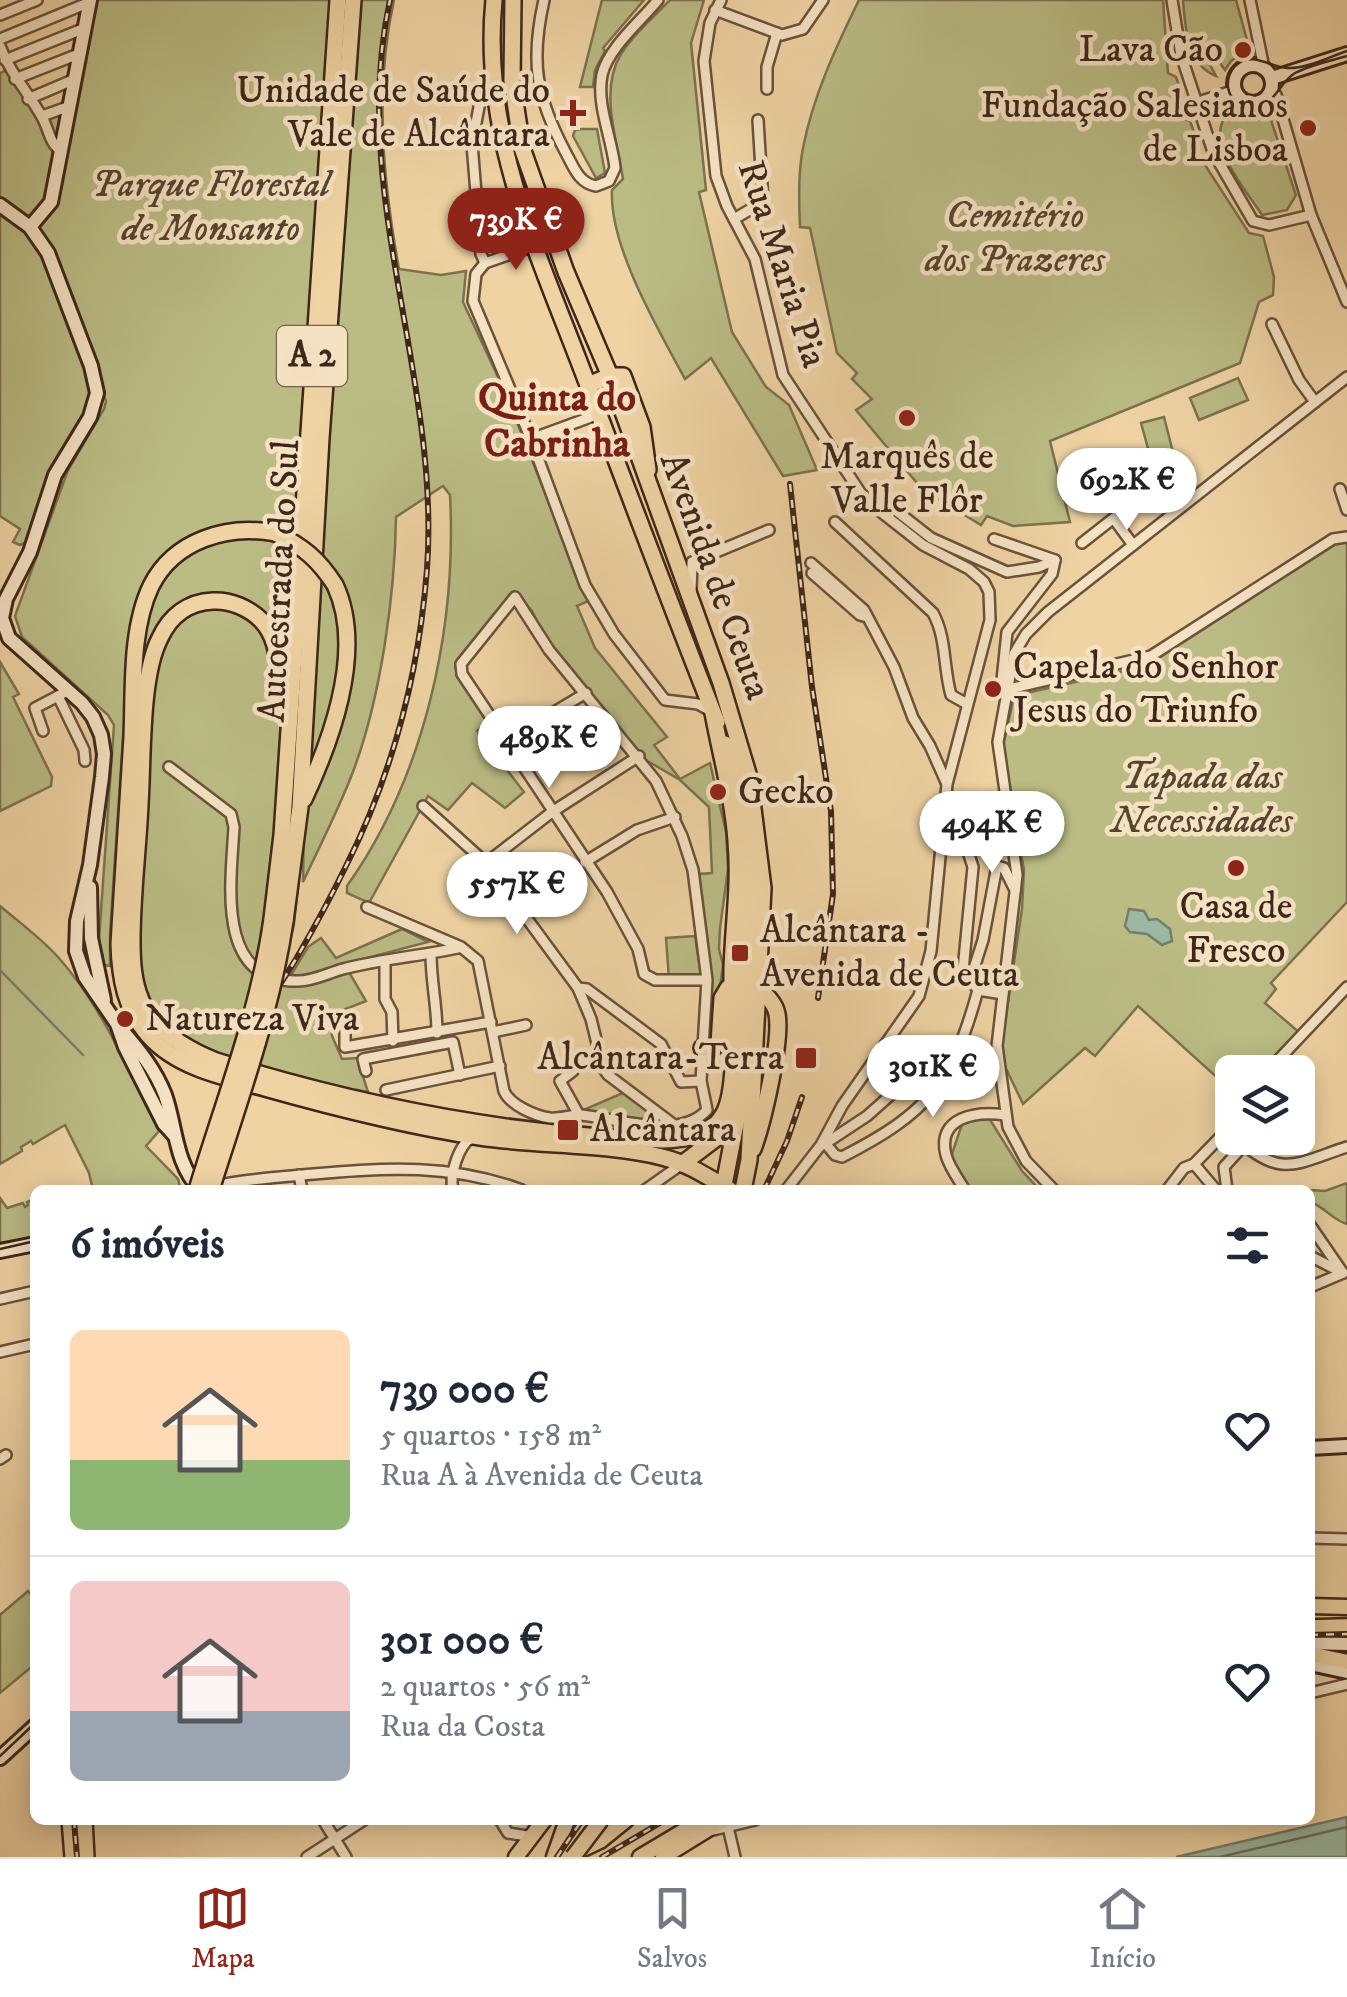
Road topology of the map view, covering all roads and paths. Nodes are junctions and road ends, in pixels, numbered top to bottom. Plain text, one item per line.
1 (37, 0) edge
2 (338, 0) edge
3 (353, 0) edge
4 (494, 0) edge
5 (512, 0) edge
6 (544, 0) edge
7 (658, 0) edge
8 (823, 0) edge
9 (1172, 0) edge
10 (1250, 0) edge
11 (90, 1) edge
12 (718, 5) edge
13 (0, 15) edge
14 (85, 28) junction
15 (777, 33) junction
16 (0, 42) edge
17 (80, 52) junction
18 (1347, 54) edge
19 (7, 71) edge
20 (1269, 79) junction
21 (75, 80) junction
22 (512, 81) junction
23 (494, 82) junction
24 (767, 89) dead end
25 (1235, 90) junction
26 (28, 99) junction
27 (1196, 103) junction
28 (70, 106) junction
29 (42, 116) junction
30 (758, 120) dead end
31 (61, 151) junction
32 (0, 205) edge
33 (1311, 215) junction
34 (734, 218) junction
35 (30, 227) junction
36 (534, 246) junction
37 (485, 263) junction
38 (1347, 302) edge
39 (1272, 324) dead end
40 (595, 338) junction
41 (572, 346) junction
42 (610, 376) junction
43 (1347, 377) edge
44 (588, 385) junction
45 (1315, 402) junction
46 (598, 414) junction
47 (531, 439) junction
48 (1340, 489) dead end
49 (1147, 492) dead end
50 (875, 494) dead end
51 (1347, 510) edge
52 (1114, 519) junction
53 (835, 522) dead end
54 (769, 530) dead end
55 (1347, 538) edge
56 (994, 539) dead end
57 (1082, 543) dead end
58 (1133, 544) junction
59 (1055, 560) junction
60 (811, 568) dead end
61 (691, 602) junction
62 (1009, 689) junction
63 (62, 693) junction
64 (586, 694) junction
65 (967, 704) junction
66 (290, 712) junction
67 (713, 713) junction
68 (43, 732) dead end
69 (504, 742) junction
70 (638, 756) junction
71 (85, 760) dead end
72 (170, 767) dead end
73 (946, 784) junction
74 (944, 800) junction
75 (423, 806) dead end
76 (300, 807) junction
77 (552, 812) junction
78 (675, 817) junction
79 (585, 862) junction
80 (486, 863) junction
81 (1016, 891) junction
82 (367, 908) dead end
83 (278, 920) junction
84 (973, 933) dead end
85 (461, 947) junction
86 (980, 950) junction
87 (431, 954) junction
88 (385, 962) junction
89 (707, 980) junction
90 (970, 981) junction
91 (1347, 987) edge
92 (578, 988) junction
93 (978, 990) junction
94 (1004, 994) junction
95 (743, 995) junction
96 (345, 1021) dead end
97 (526, 1026) dead end
98 (492, 1027) junction
99 (436, 1033) junction
100 (393, 1041) junction
101 (943, 1044) dead end
102 (702, 1048) junction
103 (960, 1049) junction
104 (1283, 1055) edge
105 (500, 1066) junction
106 (921, 1068) dead end
107 (366, 1070) dead end
108 (573, 1071) dead end
109 (460, 1074) junction
110 (701, 1082) junction
111 (386, 1090) dead end
112 (842, 1106) junction
113 (579, 1115) junction
114 (1005, 1115) junction
115 (859, 1122) junction
116 (673, 1124) junction
117 (736, 1124) junction
118 (480, 1137) junction
119 (823, 1145) junction
120 (1347, 1147) edge
121 (1215, 1149) edge
122 (1228, 1155) edge
123 (1259, 1155) edge
124 (682, 1164) junction
125 (1189, 1166) junction
126 (1224, 1167) junction
127 (454, 1172) junction
128 (298, 1175) junction
129 (196, 1185) edge
130 (201, 1185) edge
131 (213, 1185) edge
132 (232, 1185) edge
133 (301, 1185) edge
134 (453, 1185) edge
135 (503, 1185) edge
136 (652, 1185) edge
137 (719, 1185) edge
138 (727, 1185) edge
139 (744, 1185) edge
140 (790, 1185) edge
141 (962, 1185) edge
142 (1049, 1185) edge
143 (1172, 1185) edge
144 (1211, 1185) edge
145 (1213, 1185) edge
146 (1226, 1185) edge
147 (1315, 1232) edge
148 (30, 1245) edge
149 (0, 1251) edge
150 (1315, 1259) edge
151 (1345, 1274) edge
152 (1315, 1285) edge
153 (30, 1292) edge
154 (0, 1299) edge
155 (30, 1345) edge
156 (0, 1352) edge
157 (1347, 1446) edge
158 (1315, 1448) edge
159 (1315, 1538) edge
160 (1347, 1538) edge
161 (1315, 1606) edge
162 (1343, 1606) edge
163 (1315, 1644) edge
164 (1347, 1644) edge
165 (1315, 1655) edge
166 (1347, 1662) edge
167 (1315, 1665) edge
168 (1347, 1672) edge
169 (1347, 1684) edge
170 (1315, 1692) edge
171 (30, 1731) edge
172 (0, 1758) edge
173 (70, 1825) edge
174 (84, 1825) edge
175 (325, 1825) edge
176 (356, 1825) edge
177 (503, 1825) edge
178 (566, 1825) edge
179 (586, 1825) edge
180 (596, 1825) edge
181 (620, 1825) edge
182 (727, 1825) edge
183 (702, 1827) edge
184 (538, 1830) edge
185 (334, 1838) junction
186 (73, 1857) edge
187 (86, 1857) edge
188 (307, 1857) edge
189 (346, 1857) edge
190 (516, 1857) edge
191 (546, 1857) edge
192 (563, 1857) edge
193 (640, 1857) edge
194 (663, 1857) edge
195 (735, 1857) edge

1 - 13 street
2 - 66 highway, Autoestrada do Sul / A 2
3 - 76 highway, Autoestrada do Sul / A 2
4 - 23 highway, Avenida de Ceuta
5 - 22 highway
6 - 7 street
8 - 15 street
9 - 27 street
10 - 20 street
11 - 14 street
11 - 16 street
12 - 15 street
12 - 34 street, Rua Maria Pia
14 - 17 street
14 - 19 street
15 - 24 street
16 - 19 street
17 - 19 street
17 - 21 street
18 - 20 street
19 - 26 street
20 - 25 street
20 - 25 street
20 - 33 street
21 - 26 street
21 - 28 street
22 - 23 street
22 - 40 highway
23 - 36 highway, Avenida de Ceuta
23 - 37 street
25 - 27 street
26 - 29 street
27 - 33 street
28 - 29 street
28 - 31 street
29 - 31 street
30 - 34 street
31 - 35 street
32 - 35 street
33 - 38 street
34 - 65 street, Rua Maria Pia
35 - 63 street
36 - 37 street
36 - 41 highway, Avenida de Ceuta
37 - 47 street
39 - 45 street
40 - 41 highway
40 - 42 highway
41 - 44 highway, Avenida de Ceuta
42 - 44 highway
42 - 61 highway, Avenida de Ceuta
43 - 45 street
44 - 46 highway, Avenida de Ceuta
45 - 58 street
46 - 47 street
46 - 67 highway, Avenida de Ceuta
47 - 67 street
48 - 51 street
49 - 52 street
50 - 59 street
52 - 57 street
52 - 58 street
53 - 65 street
54 - 61 street
55 - 62 street
56 - 59 street
58 - 62 street
59 - 62 street
60 - 73 street
61 - 95 highway, Avenida de Ceuta
62 - 81 street
63 - 68 street
63 - 71 street
63 - 129 street
64 - 69 street
64 - 69 street
64 - 70 street
65 - 73 street, Rua Maria Pia
66 - 83 highway, A 2
66 - 95 highway
67 - 95 highway, Avenida de Ceuta
69 - 77 street
70 - 77 street
70 - 78 street
72 - 88 street
73 - 74 street, Rua Maria Pia
74 - 90 street
74 - 112 street, Rua Maria Pia
75 - 80 street
76 - 83 highway, A 2
76 - 118 highway, bridge
77 - 79 street
77 - 80 street
78 - 79 street
78 - 89 street
79 - 89 street
80 - 92 street
81 - 86 street
81 - 94 street
82 - 85 street
83 - 130 highway, A 2, bridge
83 - 131 highway, A 2, bridge
84 - 86 street
85 - 87 street
85 - 98 street
86 - 90 street
87 - 88 street
87 - 99 street
88 - 100 street
89 - 102 street
90 - 93 street
91 - 104 street
92 - 110 street
92 - 116 street
93 - 94 street
93 - 103 street
94 - 114 street
95 - 102 highway
95 - 117 highway, Avenida de Ceuta
95 - 139 highway
96 - 100 street
97 - 98 street
98 - 99 street
98 - 105 street
99 - 100 street
101 - 103 street
102 - 110 street
103 - 119 street
105 - 109 street
105 - 113 street
106 - 115 street
107 - 109 street
108 - 113 street
109 - 111 street
110 - 116 street
112 - 115 street
112 - 119 street, Rua Maria Pia
113 - 116 street
114 - 141 street
114 - 142 street
115 - 119 street
117 - 124 highway
117 - 138 highway, Avenida de Ceuta
118 - 124 highway
118 - 127 street
119 - 140 street
120 - 123 street
121 - 125 street
122 - 126 street
124 - 136 street
124 - 137 highway
125 - 143 street
125 - 144 street
126 - 145 street
126 - 146 street
127 - 128 street
127 - 134 street
127 - 135 street
128 - 132 street
128 - 133 street
147 - 151 street
148 - 149 street
150 - 151 street
151 - 152 street
153 - 154 street
155 - 156 street
157 - 158 street
159 - 160 street
161 - 162 main road
163 - 164 street
165 - 166 main road
167 - 168 street
169 - 170 street
171 - 172 street
173 - 186 highway
174 - 187 highway
175 - 185 street
176 - 185 street
177 - 184 street
178 - 192 main road
179 - 192 main road
180 - 192 main road, bridge
181 - 192 main road
182 - 195 street
183 - 193 main road
183 - 194 main road
184 - 190 main road
184 - 191 main road
185 - 188 street
185 - 189 street

